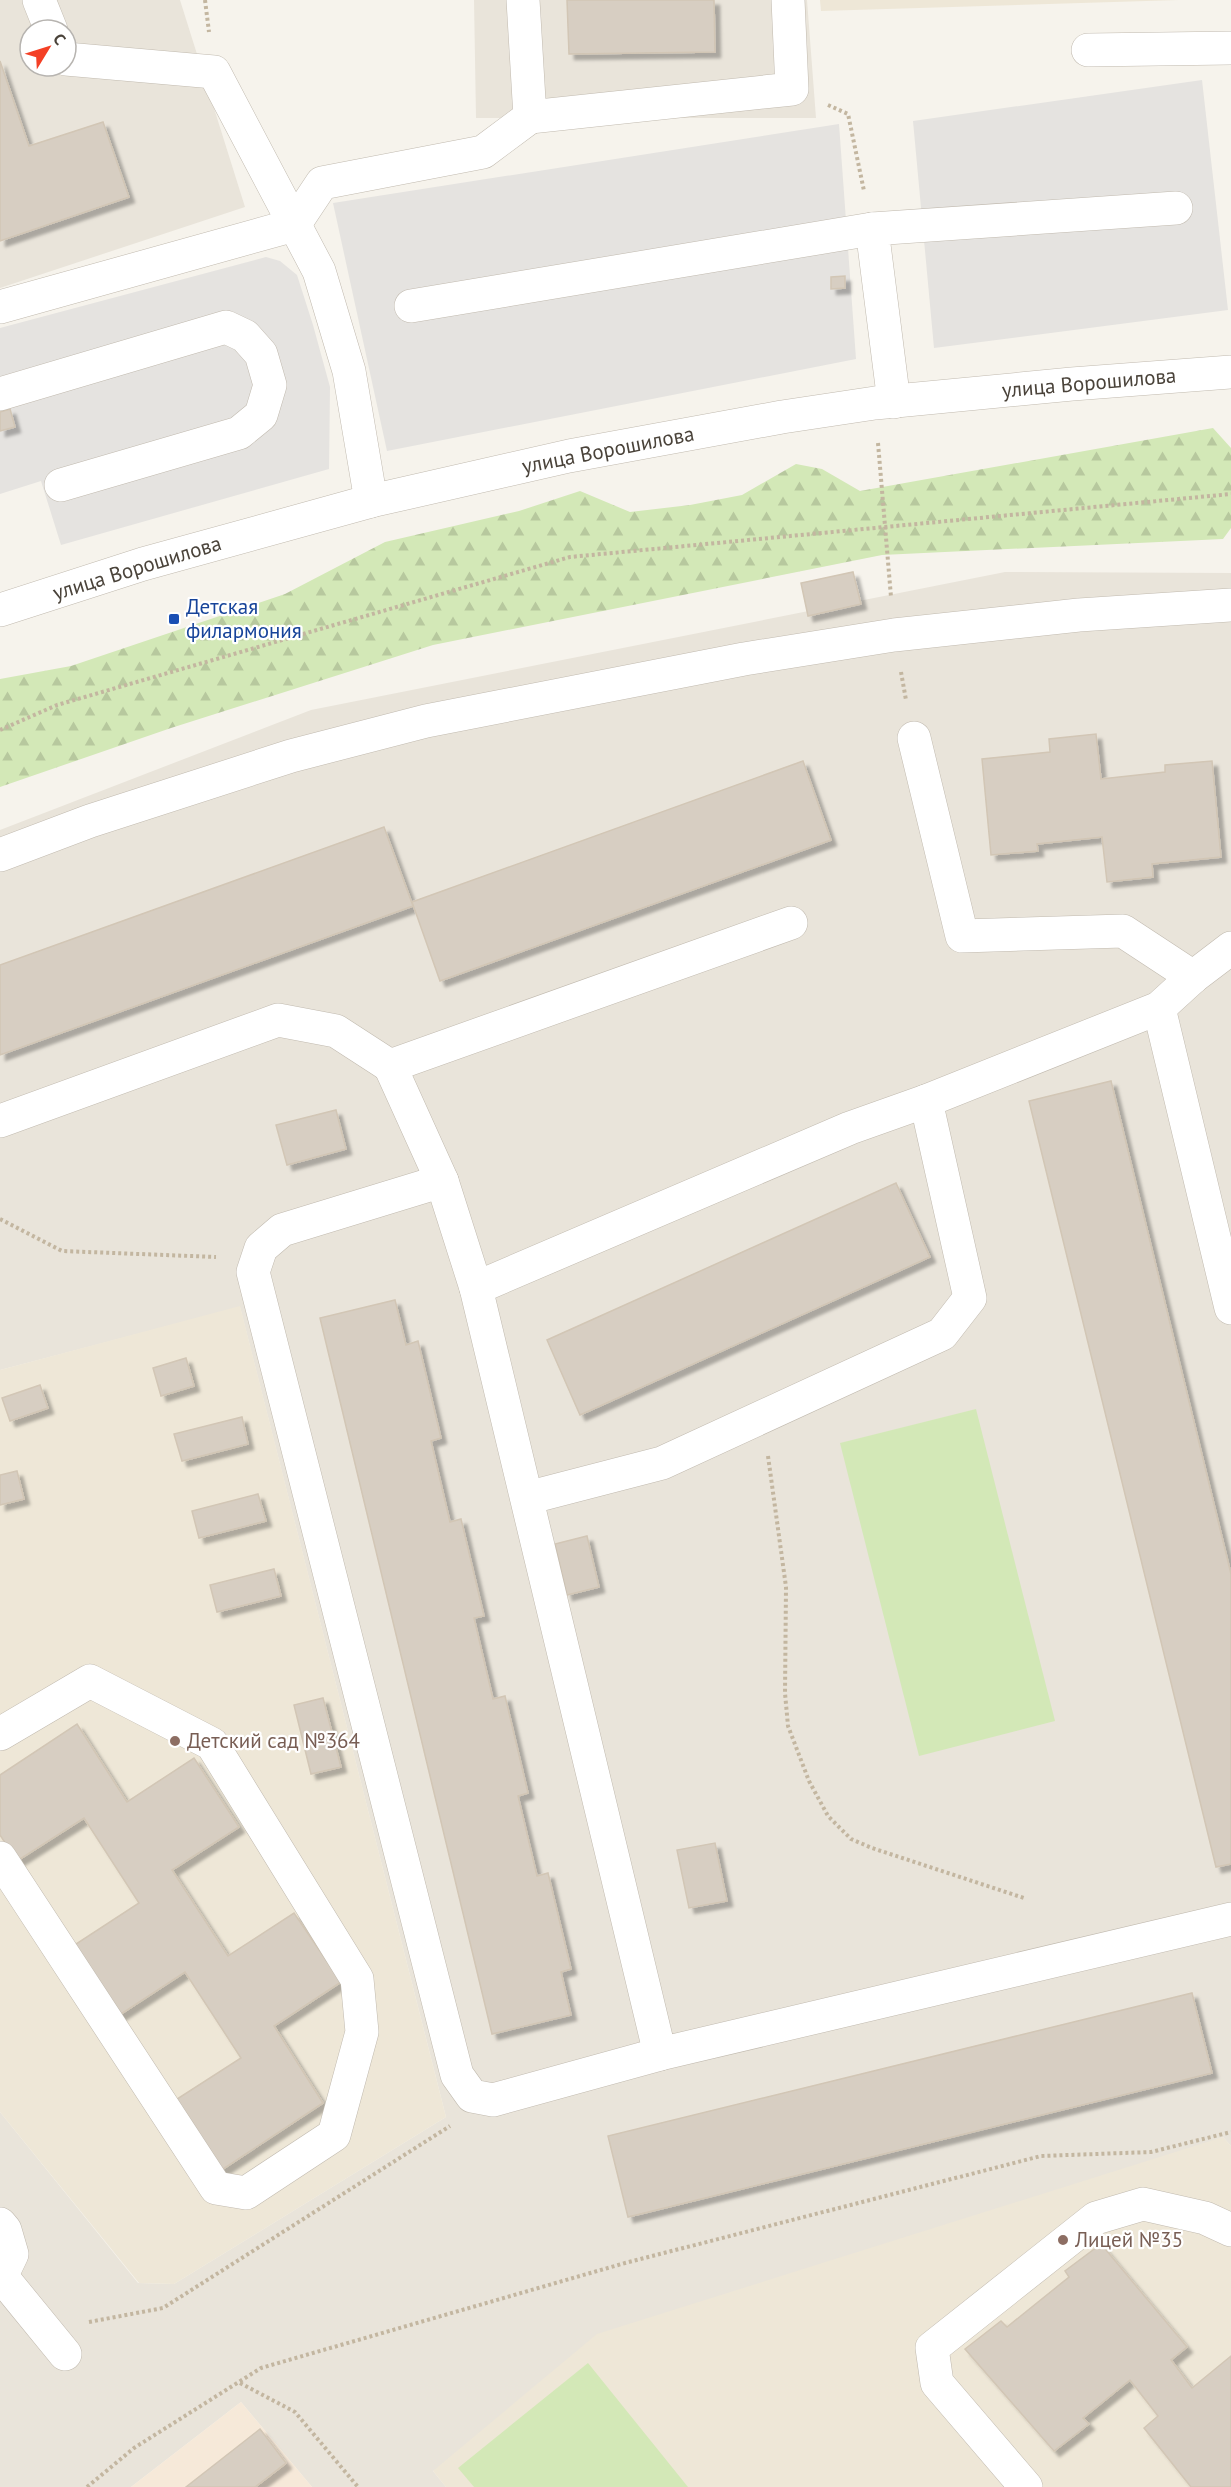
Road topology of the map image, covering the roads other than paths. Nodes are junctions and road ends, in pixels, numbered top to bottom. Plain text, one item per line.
1 (39, 0) edge
2 (524, 0) edge
3 (788, 0) edge
4 (46, 18) edge
5 (1231, 48) edge
6 (1088, 50) dead end
7 (78, 60) edge
8 (530, 117) junction
9 (1176, 208) dead end
10 (294, 225) junction
11 (872, 229) junction
12 (411, 306) dead end
13 (0, 307) edge
14 (1231, 372) edge
15 (0, 394) edge
16 (884, 402) junction
17 (61, 485) dead end
18 (371, 501) junction
19 (1231, 605) edge
20 (0, 610) edge
21 (914, 738) road end
22 (0, 855) edge
23 (791, 923) dead end
24 (1231, 948) edge
25 (1193, 977) junction
26 (1159, 1008) junction
27 (390, 1066) junction
28 (926, 1101) junction
29 (0, 1121) edge
30 (442, 1181) junction
31 (476, 1288) junction
32 (1231, 1308) edge
33 (527, 1498) junction
34 (0, 1734) edge
35 (0, 1858) edge
36 (1231, 1919) edge
37 (660, 2054) junction
38 (0, 2224) edge
39 (1231, 2230) edge
40 (1, 2278) edge
41 (55, 2342) road end
42 (1026, 2487) edge

1 - 4 street
2 - 8 street
3 - 8 street
5 - 6 street
7 - 10 street
8 - 10 street
9 - 11 street
10 - 13 street
10 - 18 street
11 - 12 street
11 - 16 street
14 - 16 street, улица Ворошилова
15 - 17 street
16 - 18 street, улица Ворошилова
18 - 20 street, улица Ворошилова
19 - 22 street
21 - 25 street
23 - 27 street
24 - 25 street
25 - 26 street
26 - 28 street
26 - 32 street
27 - 29 street
27 - 30 street
28 - 31 street
28 - 33 street
30 - 31 street
30 - 37 street
31 - 33 street
33 - 37 street
34 - 35 street
36 - 37 street
38 - 40 street
39 - 42 street
40 - 41 street

